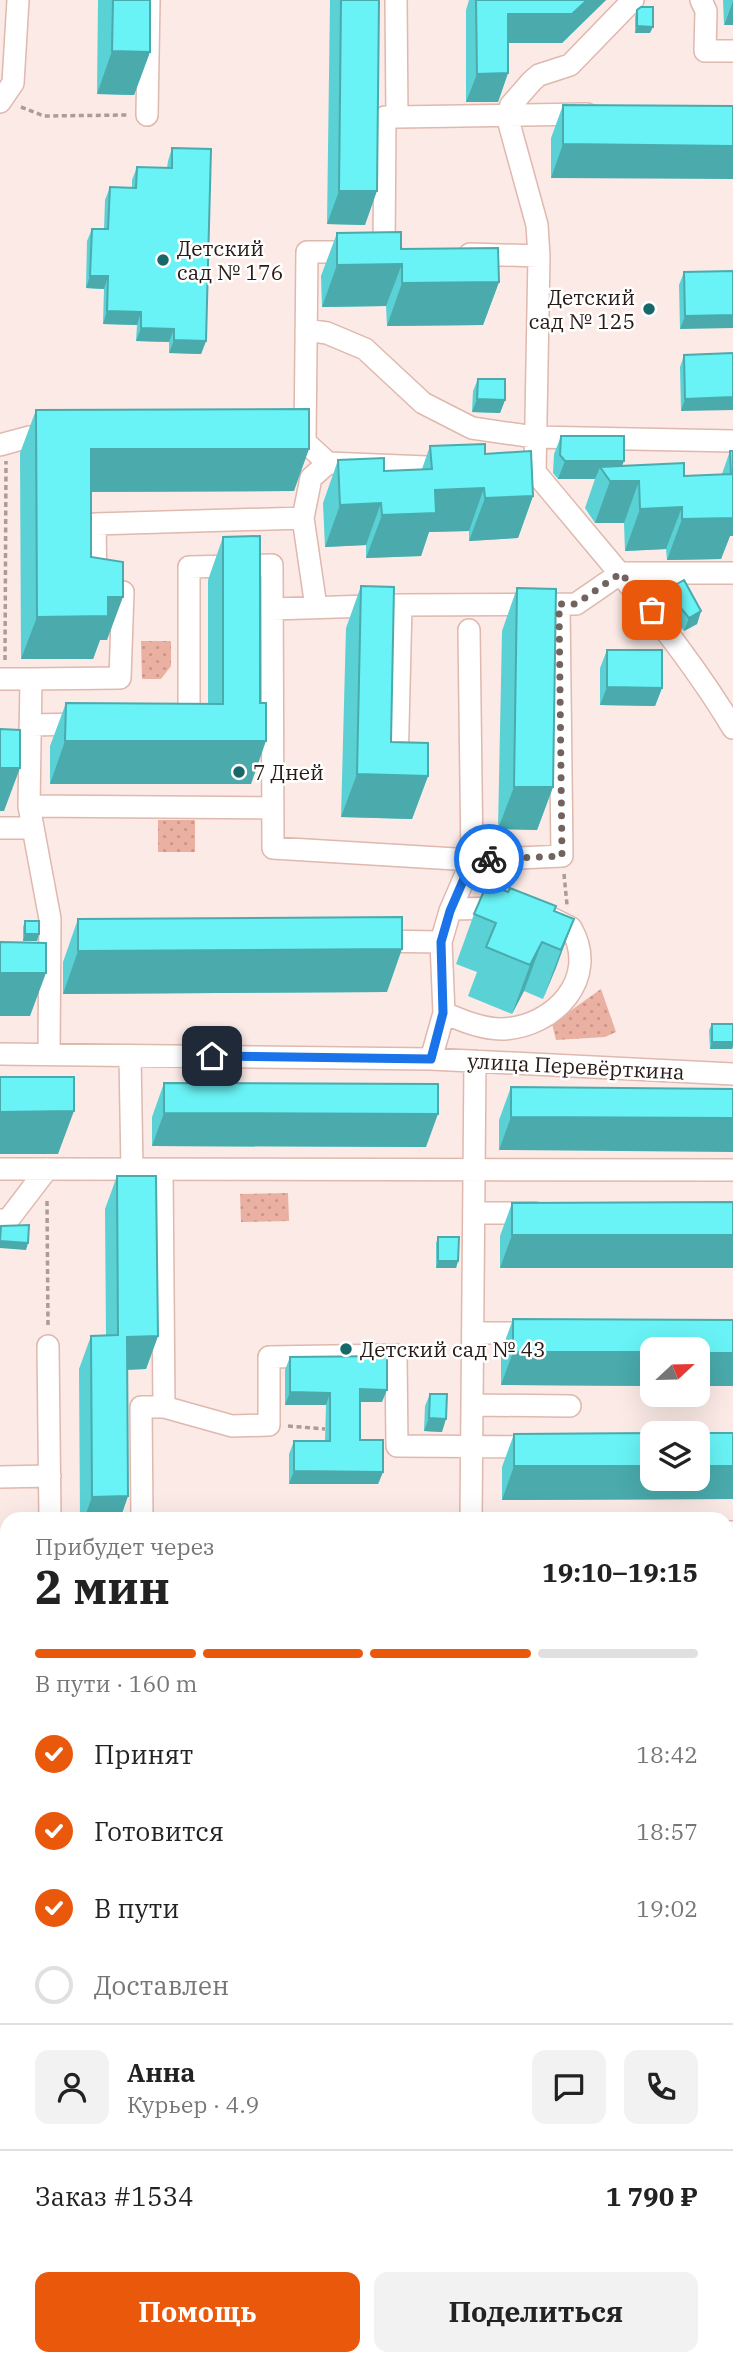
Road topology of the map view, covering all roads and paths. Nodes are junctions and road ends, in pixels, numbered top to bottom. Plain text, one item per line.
1 (18, 0) edge
2 (149, 0) edge
3 (396, 0) edge
4 (633, 0) edge
5 (701, 0) edge
6 (8, 40) edge
7 (733, 51) edge
8 (1, 101) edge
9 (613, 113) edge
10 (147, 115) joint
11 (507, 116) junction
12 (397, 117) junction
13 (384, 253) junction
14 (410, 253) edge
15 (449, 254) edge
16 (539, 256) junction
17 (306, 330) junction
18 (305, 432) junction
19 (278, 433) edge
20 (71, 436) edge
21 (534, 437) junction
22 (733, 441) edge
23 (3, 444) edge
24 (328, 463) junction
25 (466, 469) edge
26 (507, 471) edge
27 (535, 472) junction
28 (303, 518) junction
29 (621, 573) junction
30 (733, 573) edge
31 (559, 604) junction
32 (401, 605) junction
33 (316, 607) junction
34 (274, 608) junction
35 (469, 630) dead end
36 (2, 679) edge
37 (31, 679) junction
38 (162, 722) edge
39 (109, 723) edge
40 (30, 725) junction
41 (733, 728) edge
42 (397, 772) edge
43 (29, 806) junction
44 (272, 808) junction
45 (0, 828) edge
46 (33, 828) junction
47 (472, 860) junction
48 (451, 909) junction
49 (78, 938) edge
50 (358, 941) edge
51 (441, 942) junction
52 (50, 946) junction
53 (25, 954) edge
54 (443, 1013) junction
55 (0, 1054) edge
56 (48, 1054) junction
57 (130, 1056) junction
58 (431, 1059) junction
59 (475, 1061) junction
60 (733, 1073) edge
61 (0, 1169) edge
62 (47, 1169) junction
63 (132, 1170) junction
64 (162, 1170) junction
65 (475, 1170) junction
66 (733, 1170) edge
67 (474, 1213) junction
68 (556, 1214) edge
69 (0, 1220) edge
70 (473, 1333) junction
71 (555, 1334) edge
72 (48, 1346) joint
73 (472, 1405) junction
74 (570, 1406) dead end
75 (164, 1407) junction
76 (269, 1425) junction
77 (325, 1429) dead end
78 (472, 1446) junction
79 (555, 1447) edge
80 (50, 1476) junction
81 (0, 1477) edge
82 (50, 1512) edge
83 (142, 1512) edge
84 (471, 1512) edge

1 - 6 street
2 - 10 street
3 - 12 street
4 - 11 street
5 - 7 street
6 - 8 street
8 - 10 path
9 - 11 street
11 - 12 street
11 - 16 street
12 - 13 street
13 - 14 street
13 - 17 street
15 - 16 street
16 - 21 street
17 - 18 street
17 - 21 street
18 - 19 street
18 - 24 street
20 - 23 street
21 - 22 street
21 - 27 street
23 - 36 path
24 - 25 street
24 - 28 street
26 - 27 street
27 - 29 street
28 - 33 street
28 - 37 street
29 - 30 street
29 - 31 street
29 - 41 street
31 - 32 street
31 - 47 street
32 - 33 street
32 - 42 street
33 - 34 street
34 - 38 street
34 - 44 street
35 - 47 street
36 - 37 street
37 - 40 street
39 - 40 street
40 - 43 street
43 - 44 street
43 - 46 street
44 - 47 street
45 - 46 street
46 - 52 street
47 - 48 street
48 - 51 street
48 - 54 street
49 - 52 street
50 - 51 street
51 - 54 street
52 - 53 street
52 - 56 street
54 - 58 street
55 - 56 street, улица Перевёрткина
56 - 57 street, улица Перевёрткина
57 - 58 street, улица Перевёрткина
57 - 63 street
58 - 59 street, улица Перевёрткина
59 - 60 street, улица Перевёрткина
59 - 65 street
61 - 62 street
62 - 63 street
62 - 69 street
62 - 72 path
63 - 64 street
64 - 65 street
64 - 75 street
65 - 66 street
65 - 67 street
67 - 68 street
67 - 70 street
70 - 71 street
70 - 73 street
72 - 80 street
73 - 74 street
73 - 78 street
75 - 76 street
75 - 83 street
76 - 77 path
76 - 78 street
78 - 79 street
78 - 84 street
80 - 81 street
80 - 82 street

